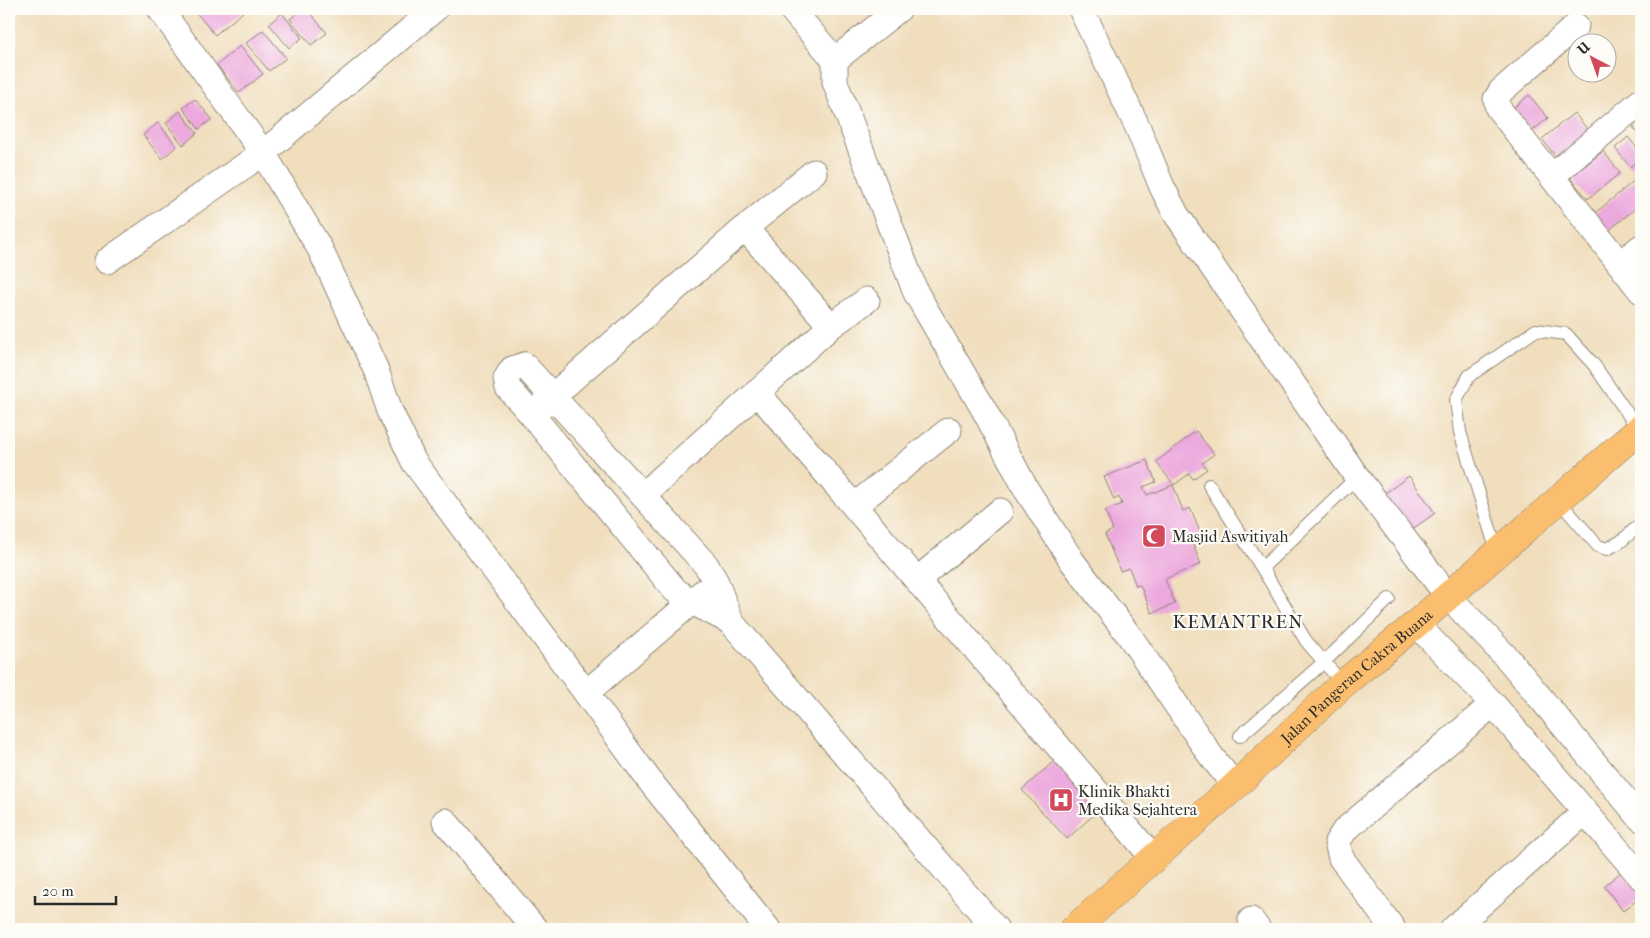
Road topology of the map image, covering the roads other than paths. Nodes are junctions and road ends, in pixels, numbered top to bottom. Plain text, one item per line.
1 (160, 9) edge
2 (435, 9) edge
3 (791, 9) edge
4 (899, 9) edge
5 (1081, 9) edge
6 (1576, 26) dead end
7 (835, 60) junction
8 (1641, 100) edge
9 (263, 153) junction
10 (814, 172) dead end
11 (1552, 176) junction
12 (745, 228) junction
13 (1641, 247) edge
14 (107, 261) dead end
15 (1620, 264) junction
16 (1641, 291) edge
17 (866, 300) dead end
18 (830, 326) junction
19 (757, 392) junction
20 (551, 397) junction
21 (532, 415) junction
22 (1640, 429) edge
23 (949, 430) dead end
24 (1357, 477) junction
25 (1209, 485) dead end
26 (643, 495) junction
27 (1559, 501) junction
28 (854, 506) junction
29 (1000, 511) dead end
30 (1641, 524) edge
31 (1497, 552) junction
32 (1262, 568) junction
33 (916, 580) junction
34 (716, 582) junction
35 (1448, 595) junction
36 (1389, 599) dead end
37 (692, 602) junction
38 (732, 622) junction
39 (1416, 624) junction
40 (1324, 662) junction
41 (1343, 684) junction
42 (586, 693) junction
43 (1492, 704) junction
44 (1240, 736) dead end
45 (1236, 786) junction
46 (1585, 812) junction
47 (1641, 819) edge
48 (445, 821) dead end
49 (1154, 858) junction
50 (1641, 877) edge
51 (533, 929) edge
52 (768, 929) edge
53 (996, 929) edge
54 (1074, 929) edge
55 (1393, 929) edge
56 (1453, 929) edge

1 - 9 street
2 - 9 street
3 - 7 street
4 - 7 street
5 - 24 street
6 - 11 street
7 - 45 street
8 - 11 street
9 - 14 street
9 - 42 street
10 - 12 street
11 - 15 street
12 - 18 street
12 - 20 street
13 - 15 street
15 - 16 street
17 - 18 street
18 - 19 street
19 - 26 street
19 - 28 street
20 - 21 street
20 - 21 street
20 - 26 street
21 - 37 street
22 - 27 main road, Jalan Pangeran Cakra Buana
22 - 31 lane
23 - 28 street
24 - 32 lane
24 - 35 street
25 - 32 lane
26 - 34 street
27 - 30 lane
27 - 31 main road, Jalan Pangeran Cakra Buana
28 - 33 street
29 - 33 street
31 - 35 main road, Jalan Pangeran Cakra Buana
32 - 40 lane
33 - 49 street
34 - 37 street
34 - 38 street
35 - 39 main road, Jalan Pangeran Cakra Buana
35 - 47 street
36 - 40 lane
37 - 38 street
37 - 42 street
38 - 53 street
39 - 41 main road, Jalan Pangeran Cakra Buana
39 - 43 street
40 - 41 lane
40 - 44 lane
41 - 45 main road, Jalan Pangeran Cakra Buana
42 - 52 street
43 - 46 street
43 - 55 street
45 - 49 main road, Jalan Pangeran Cakra Buana
46 - 50 street
46 - 56 street
48 - 51 street
49 - 54 main road, Jalan Pangeran Cakra Buana

